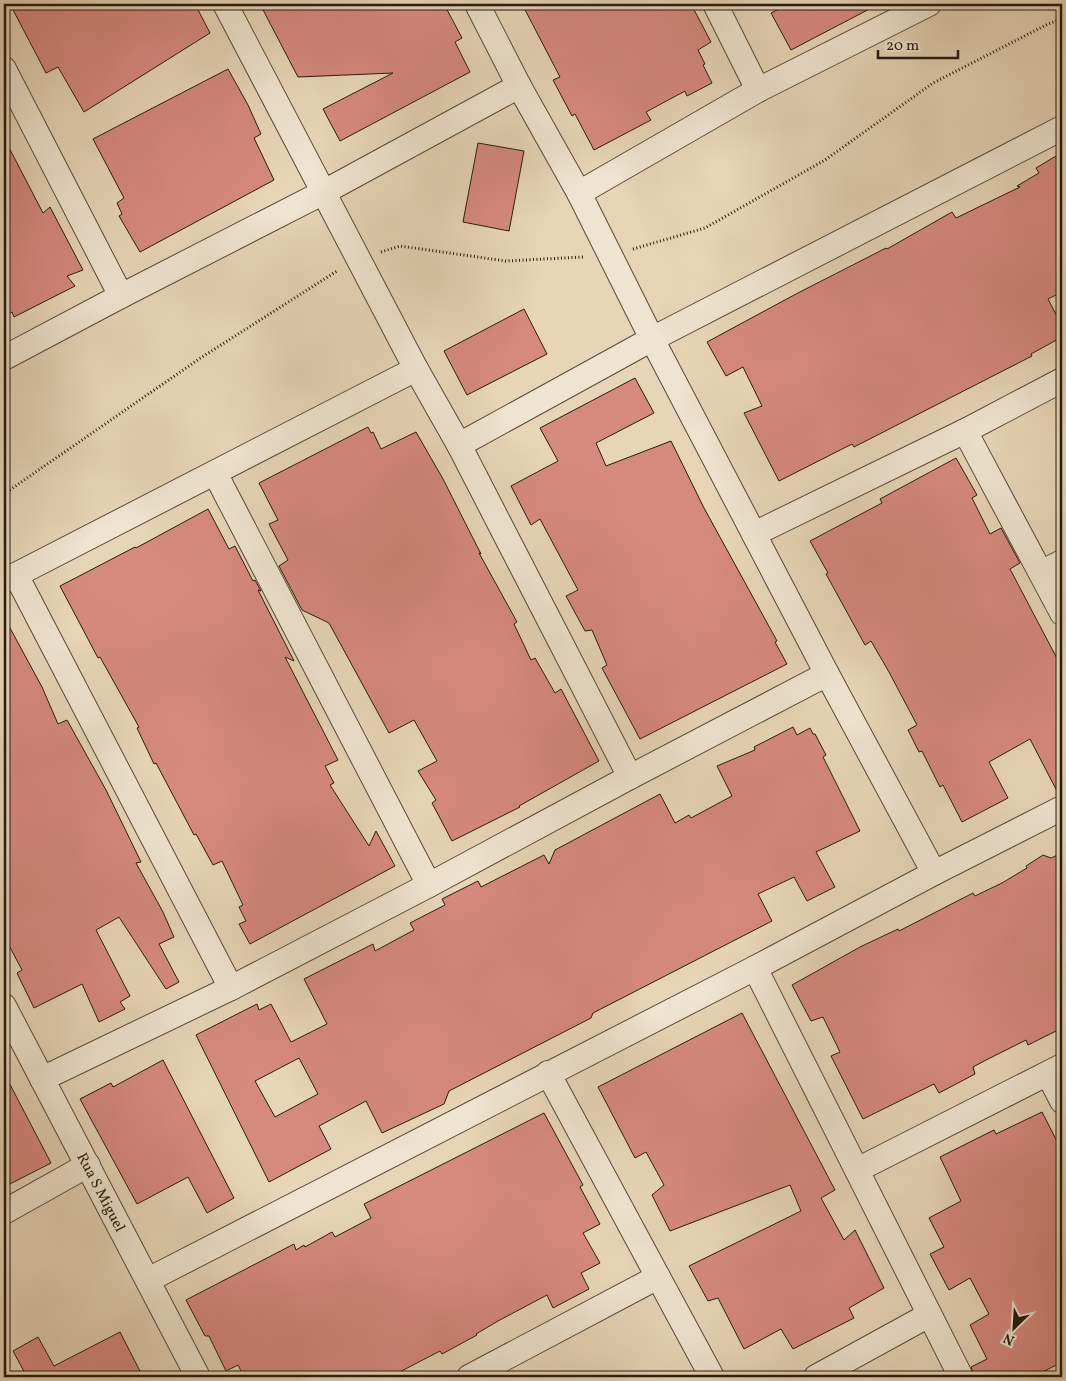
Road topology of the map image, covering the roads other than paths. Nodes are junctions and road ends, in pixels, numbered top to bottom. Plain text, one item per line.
1 (225, 4) edge
2 (478, 4) edge
3 (715, 4) edge
4 (929, 4) edge
5 (4, 69) edge
6 (519, 86) junction
7 (758, 90) junction
8 (1062, 128) edge
9 (324, 192) junction
10 (579, 194) junction
11 (121, 296) junction
12 (652, 338) junction
13 (4, 358) edge
14 (416, 369) junction
15 (1062, 380) edge
16 (965, 431) junction
17 (459, 445) junction
18 (215, 473) junction
19 (754, 534) junction
20 (1062, 562) edge
21 (1041, 573) junction
22 (10, 578) edge
23 (1062, 612) edge
24 (827, 674) junction
25 (630, 776) junction
26 (1062, 808) edge
27 (934, 873) junction
28 (429, 885) junction
29 (755, 968) junction
30 (231, 988) junction
31 (4, 1006) edge
32 (1055, 1070) edge
33 (548, 1073) junction
34 (42, 1079) junction
35 (1062, 1102) edge
36 (88, 1165) junction
37 (857, 1170) junction
38 (4, 1212) edge
39 (658, 1277) junction
40 (148, 1280) junction
41 (929, 1315) junction
42 (198, 1377) edge
43 (469, 1377) edge
44 (712, 1377) edge
45 (816, 1377) edge
46 (961, 1377) edge

1 - 9 street
2 - 6 street
3 - 7 street
4 - 7 street
5 - 11 street
6 - 9 street
6 - 10 street
7 - 10 street
8 - 12 street
9 - 11 street
9 - 14 street
10 - 12 street
11 - 13 street
12 - 17 street
12 - 19 street
14 - 17 street
14 - 18 street
15 - 16 street
16 - 19 street
16 - 21 street
17 - 25 street
18 - 22 street
18 - 28 street
19 - 24 street
20 - 21 street
21 - 23 street
22 - 30 street
24 - 25 street
24 - 27 street
25 - 28 street
26 - 27 street
27 - 29 street
28 - 30 street
29 - 33 street
29 - 37 street
30 - 34 street
31 - 34 street, Rua S Miguel
32 - 35 street
32 - 37 street
33 - 39 street
33 - 40 street
34 - 36 street, Rua S Miguel
36 - 38 street
36 - 40 street, Rua S Miguel
37 - 41 street
39 - 43 street
39 - 44 street
40 - 42 street, Rua S Miguel
41 - 45 street
41 - 46 street

